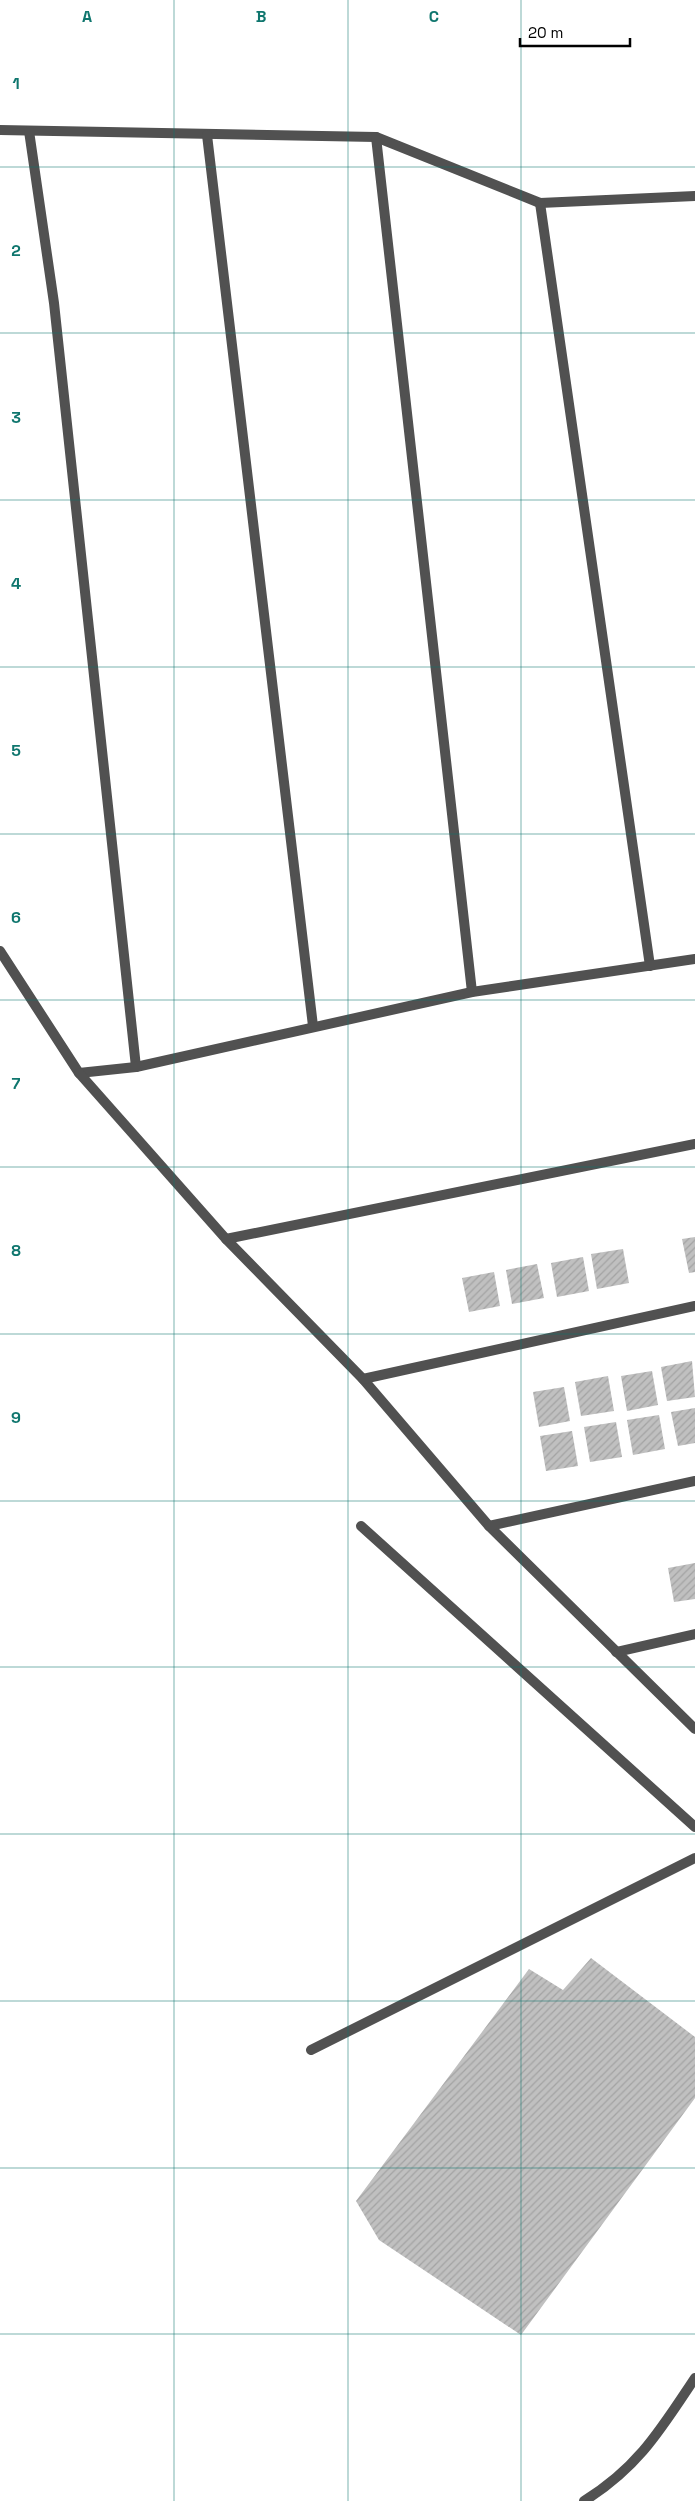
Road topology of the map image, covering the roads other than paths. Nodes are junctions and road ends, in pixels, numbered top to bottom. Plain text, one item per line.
1 (0, 130) edge
2 (28, 131) junction
3 (207, 135) junction
4 (376, 138) junction
5 (695, 196) edge
6 (540, 203) junction
7 (0, 951) edge
8 (695, 959) edge
9 (650, 966) junction
10 (472, 992) junction
11 (314, 1026) junction
12 (136, 1068) junction
13 (79, 1073) junction
14 (695, 1144) edge
15 (226, 1240) junction
16 (695, 1306) edge
17 (363, 1379) junction
18 (695, 1481) edge
19 (361, 1526) dead end
20 (490, 1526) junction
21 (695, 1634) edge
22 (616, 1652) junction
23 (695, 1729) edge
24 (695, 1827) edge
25 (695, 1858) edge
26 (311, 2050) dead end
27 (695, 2378) edge
28 (584, 2501) edge

1 - 2 street
2 - 3 street
2 - 12 street
3 - 4 street
3 - 11 street
4 - 6 street
4 - 10 street
5 - 6 street
6 - 9 street
7 - 13 street
8 - 9 street
9 - 10 street
10 - 11 street
11 - 12 street
12 - 13 street
13 - 15 street
14 - 15 street
15 - 17 street
16 - 17 street
17 - 20 street
18 - 20 street
19 - 24 street
20 - 22 street
21 - 22 street
22 - 23 street
25 - 26 street
27 - 28 street

